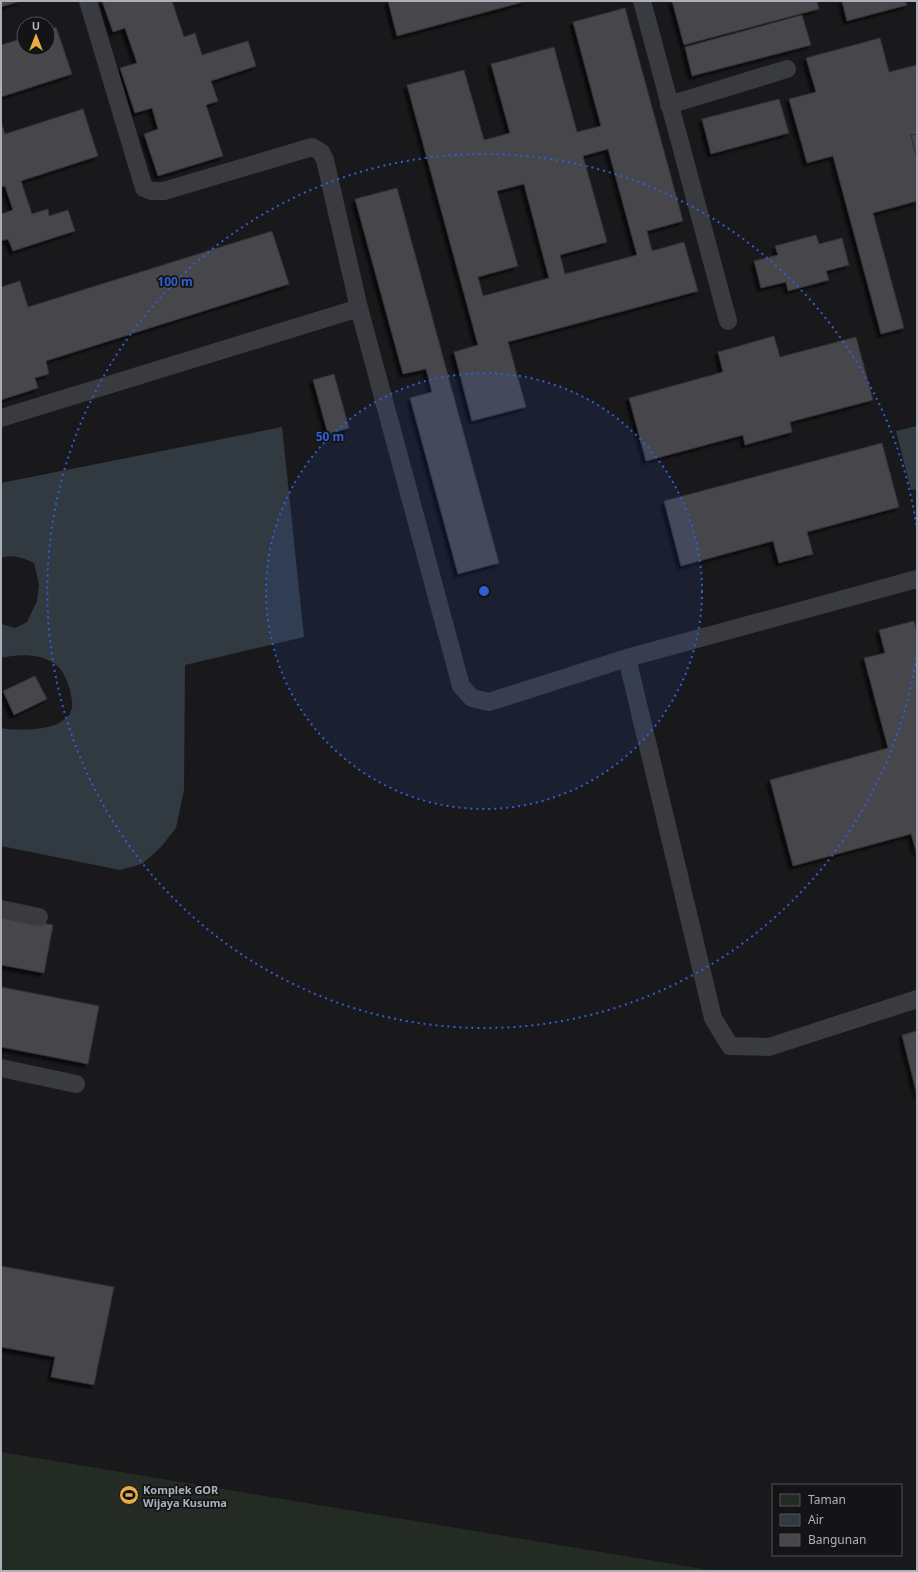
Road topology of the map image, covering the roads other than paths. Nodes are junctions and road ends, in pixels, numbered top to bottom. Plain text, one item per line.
1 (88, 1) edge
2 (642, 1) edge
3 (787, 69) dead end
4 (669, 105) junction
5 (359, 308) junction
6 (728, 321) dead end
7 (1, 418) edge
8 (917, 579) edge
9 (627, 658) junction
10 (1, 909) edge
11 (39, 917) dead end
12 (917, 999) edge
13 (1, 1068) edge
14 (76, 1084) dead end

1 - 5 lane
2 - 4 lane
3 - 4 lane
4 - 6 lane
5 - 7 lane
5 - 9 lane
8 - 9 lane
9 - 12 lane
10 - 11 lane
13 - 14 lane

